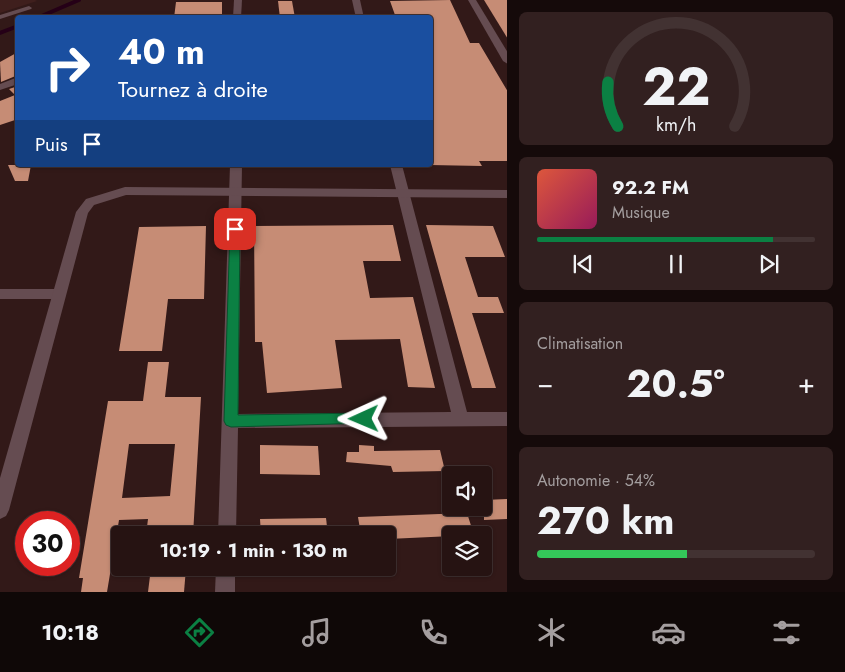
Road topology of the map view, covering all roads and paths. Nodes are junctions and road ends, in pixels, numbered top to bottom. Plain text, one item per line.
1 (238, 0) edge
2 (356, 0) edge
3 (472, 0) edge
4 (29, 8) dead end
5 (237, 15) edge
6 (359, 15) edge
7 (0, 17) edge
8 (507, 59) edge
9 (15, 81) edge
10 (0, 87) edge
11 (236, 167) edge
12 (396, 167) edge
13 (236, 190) junction
14 (403, 194) junction
15 (507, 194) edge
16 (0, 294) edge
17 (59, 294) junction
18 (460, 417) junction
19 (507, 419) edge
20 (231, 421) junction
21 (0, 510) edge
22 (227, 526) edge
23 (226, 576) edge
24 (225, 592) edge

1 - 5 street
2 - 6 street
3 - 8 street
4 - 7 lane
9 - 10 street
11 - 13 street
12 - 14 street
13 - 14 street
13 - 17 street
13 - 20 street
14 - 15 street
14 - 18 street
16 - 17 street
17 - 21 street
18 - 19 street
18 - 20 street
20 - 22 street
23 - 24 street

